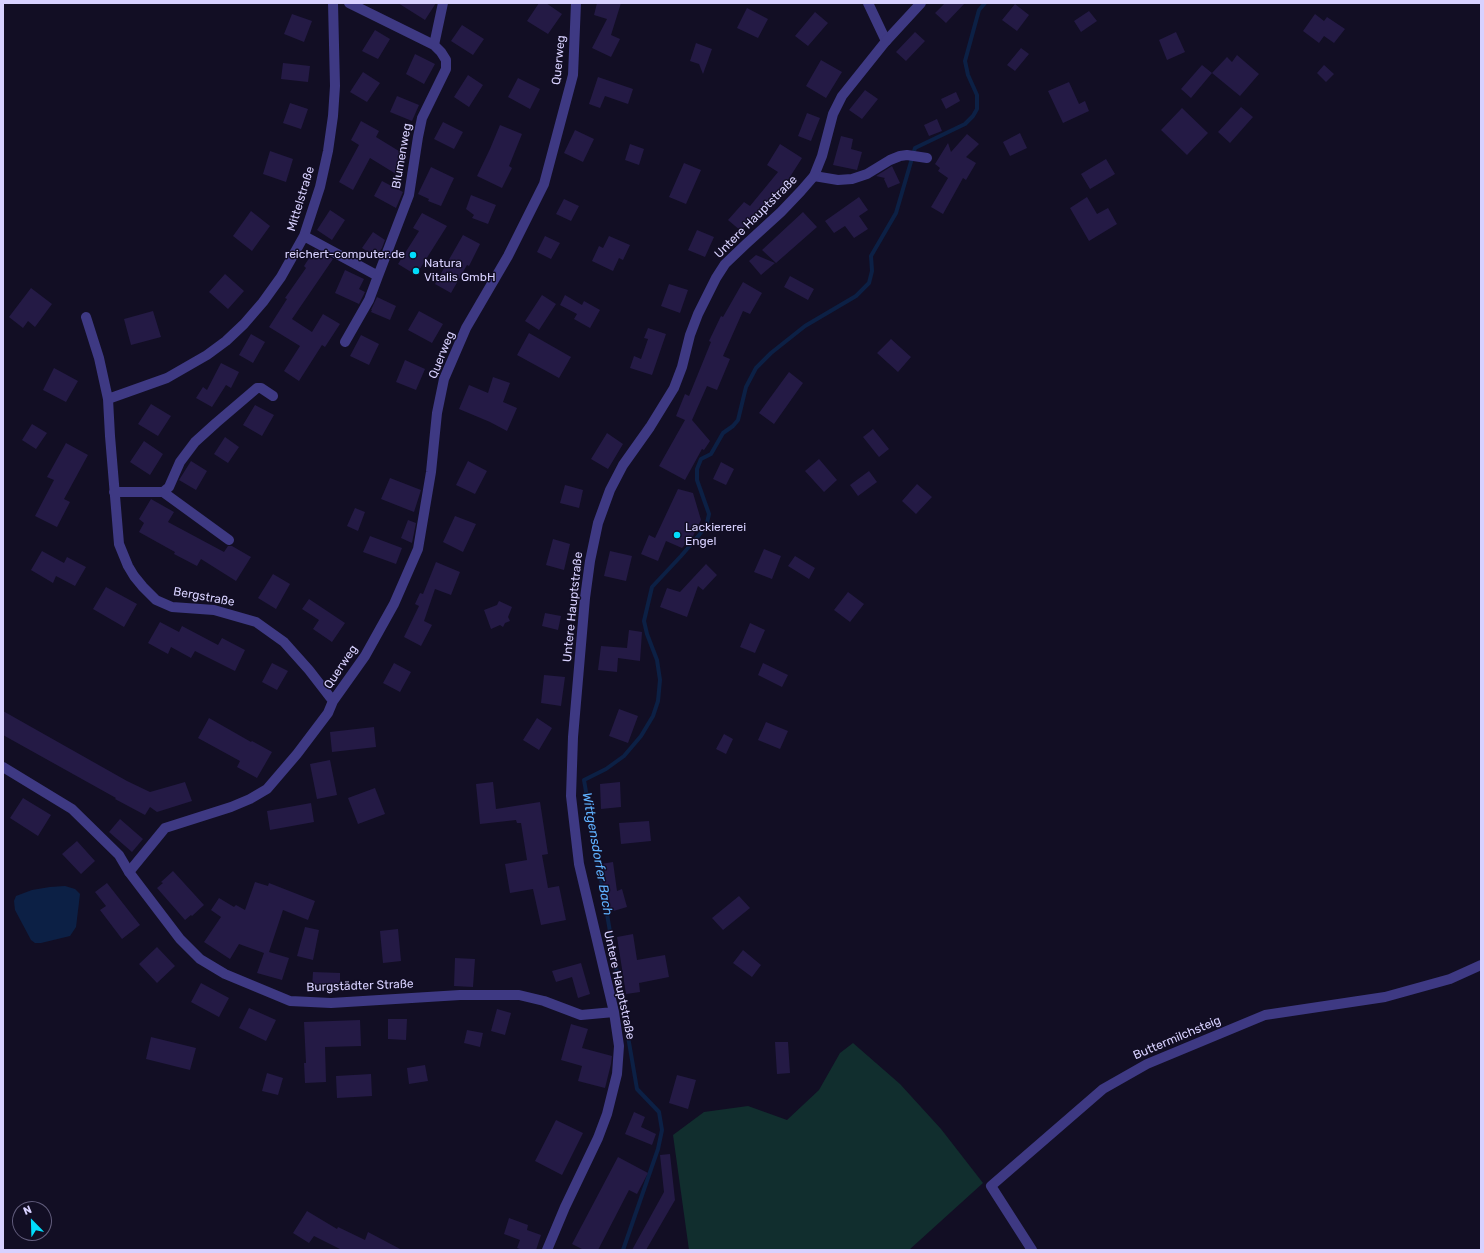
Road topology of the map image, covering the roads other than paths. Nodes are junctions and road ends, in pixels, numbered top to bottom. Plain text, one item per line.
1 (333, 3) edge
2 (349, 3) edge
3 (443, 3) edge
4 (576, 3) edge
5 (868, 3) edge
6 (921, 3) edge
7 (886, 41) junction
8 (434, 45) junction
9 (922, 157) dead end
10 (814, 176) junction
11 (304, 236) junction
12 (378, 276) junction
13 (86, 317) dead end
14 (345, 342) dead end
15 (273, 396) dead end
16 (108, 399) junction
17 (114, 492) junction
18 (163, 492) junction
19 (229, 540) dead end
20 (333, 701) junction
21 (3, 767) edge
22 (129, 872) junction
23 (1481, 966) edge
24 (614, 1012) junction
25 (547, 1250) edge
26 (1032, 1250) edge

1 - 11 street, Mittelstraße
2 - 8 street, Blumenweg
3 - 8 street
4 - 20 street, Querweg
5 - 7 street
6 - 7 street, Untere Hauptstraße
7 - 10 street, Untere Hauptstraße
8 - 12 street, Blumenweg
9 - 10 street
10 - 24 street, Untere Hauptstraße
11 - 12 street
11 - 16 street, Mittelstraße
12 - 14 street, Blumenweg
13 - 16 street, Bergstraße
15 - 18 street
16 - 17 street, Bergstraße
17 - 18 street
17 - 20 street, Bergstraße
18 - 19 street
20 - 22 street, Querweg
21 - 22 street, Burgstädter Straße
22 - 24 street, Burgstädter Straße
23 - 26 street, Buttermilchsteig
24 - 25 street, Untere Hauptstraße

